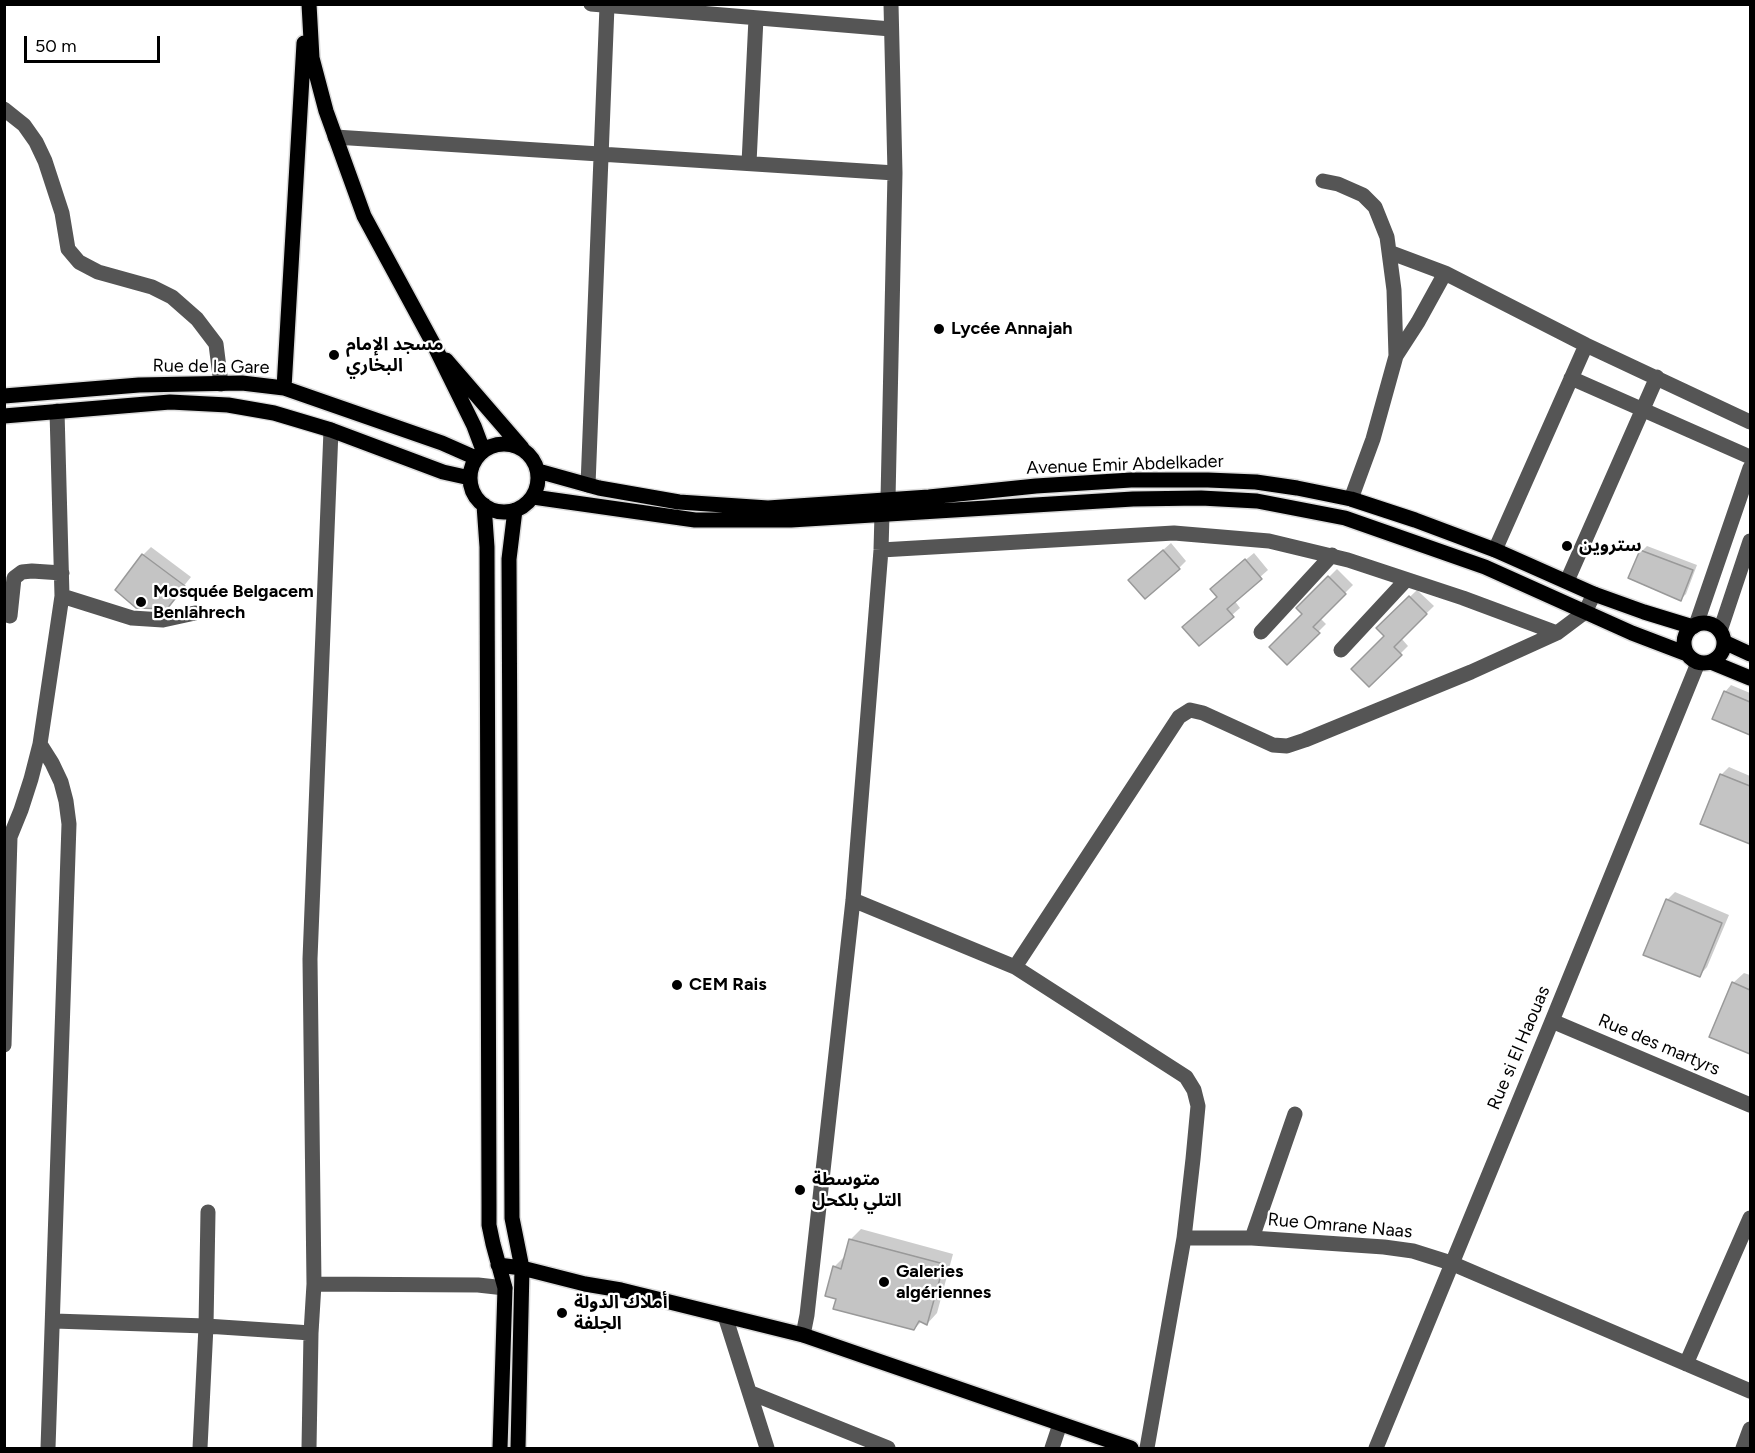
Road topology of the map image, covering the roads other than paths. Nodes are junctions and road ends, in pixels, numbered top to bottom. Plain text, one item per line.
1 (307, 4) edge
2 (591, 4) edge
3 (891, 4) edge
4 (608, 6) edge
5 (756, 18) junction
6 (891, 29) junction
7 (4, 109) edge
8 (335, 136) junction
9 (600, 154) junction
10 (749, 163) junction
11 (895, 173) junction
12 (1323, 181) dead end
13 (1389, 252) junction
14 (1445, 273) junction
15 (1586, 345) junction
16 (435, 347) junction
17 (1396, 356) junction
18 (1657, 377) junction
19 (1571, 378) junction
20 (221, 384) junction
21 (284, 388) junction
22 (53, 392) junction
23 (4, 396) edge
24 (1643, 410) junction
25 (57, 411) junction
26 (4, 416) edge
27 (1750, 422) edge
28 (331, 430) junction
29 (522, 448) junction
30 (480, 454) junction
31 (1750, 457) edge
32 (1750, 468) edge
33 (538, 471) junction
34 (470, 478) junction
35 (588, 485) junction
36 (533, 497) junction
37 (888, 499) junction
38 (1351, 499) junction
39 (484, 505) junction
40 (515, 510) junction
41 (882, 514) junction
42 (1750, 541) edge
43 (881, 550) junction
44 (1495, 550) junction
45 (1332, 555) junction
46 (62, 573) junction
47 (1406, 580) junction
48 (1567, 581) junction
49 (1594, 594) junction
50 (62, 596) junction
51 (1585, 612) junction
52 (195, 613) dead end
53 (10, 616) dead end
54 (1695, 626) junction
55 (1261, 632) dead end
56 (1557, 633) junction
57 (1722, 636) junction
58 (1341, 650) dead end
59 (1750, 654) edge
60 (1698, 660) junction
61 (1750, 678) edge
62 (40, 744) junction
63 (7, 842) edge
64 (853, 900) junction
65 (6, 937) edge
66 (1015, 967) junction
67 (1552, 1021) junction
68 (4, 1045) edge
69 (1750, 1105) edge
70 (1295, 1114) dead end
71 (208, 1212) dead end
72 (1750, 1218) edge
73 (1184, 1238) junction
74 (1252, 1238) junction
75 (1451, 1263) junction
76 (498, 1265) junction
77 (522, 1268) junction
78 (314, 1284) junction
79 (505, 1288) junction
80 (725, 1316) junction
81 (54, 1321) junction
82 (206, 1326) junction
83 (311, 1333) junction
84 (803, 1335) junction
85 (1686, 1364) junction
86 (1750, 1391) edge
87 (751, 1393) junction
88 (1060, 1424) junction
89 (1750, 1430) edge
90 (48, 1449) edge
91 (200, 1449) edge
92 (309, 1449) edge
93 (500, 1449) edge
94 (518, 1449) edge
95 (767, 1449) edge
96 (888, 1449) edge
97 (1052, 1449) edge
98 (1131, 1449) edge
99 (1147, 1449) edge
100 (1376, 1449) edge
101 (1743, 1449) edge

1 - 8 main road
1 - 21 main road
2 - 4 street
3 - 6 street
4 - 5 street
4 - 9 street
5 - 6 street
5 - 10 street
6 - 11 street
7 - 20 street
8 - 9 street
8 - 16 main road
9 - 10 street
9 - 35 street
10 - 11 street
11 - 37 street
12 - 13 street
13 - 14 street
13 - 17 street
14 - 15 street
14 - 17 street
15 - 18 street
15 - 19 street
16 - 29 main road
16 - 30 main road
17 - 38 street
18 - 24 street
18 - 27 street
19 - 24 street
19 - 44 street
20 - 21 main road, Rue de la Gare
20 - 22 main road, Rue de la Gare
21 - 30 main road, Rue de la Gare
22 - 23 main road, Rue de la Gare
22 - 25 main road
24 - 31 street
24 - 48 street
25 - 26 main road, Rue de la Gare
25 - 28 main road, Rue de la Gare
25 - 46 street
28 - 34 main road, Rue de la Gare
28 - 78 street
29 - 30 main road
29 - 33 main road
30 - 34 main road
32 - 54 street
33 - 35 main road, Avenue Emir Abdelkader
33 - 36 main road
34 - 39 main road
35 - 37 main road, Avenue Emir Abdelkader
36 - 40 main road
36 - 41 main road, Avenue Emir Abdelkader
37 - 38 main road, Avenue Emir Abdelkader
38 - 44 main road, Avenue Emir Abdelkader
39 - 40 main road
39 - 76 main road
40 - 77 main road
41 - 43 street
41 - 51 main road, Avenue Emir Abdelkader
42 - 57 street
43 - 45 street
43 - 64 street
44 - 48 main road, Avenue Emir Abdelkader
45 - 47 street
45 - 55 street
46 - 50 street
46 - 53 street
47 - 56 street
47 - 58 street
48 - 49 main road, Avenue Emir Abdelkader
49 - 51 street
49 - 54 main road, Avenue Emir Abdelkader
50 - 52 street
50 - 62 street
51 - 56 street
51 - 60 main road, Avenue Emir Abdelkader
54 - 57 main road
54 - 60 main road
56 - 66 street
57 - 59 main road
57 - 60 main road
60 - 61 main road, Avenue Emir Abdelkader
60 - 67 street, Rue si El Haouas
62 - 63 street
62 - 81 street
63 - 65 street
64 - 66 street
64 - 84 street
65 - 68 street
66 - 73 street
67 - 69 street, Rue des martyrs
67 - 75 street, Rue si El Haouas
70 - 74 street
71 - 82 street
72 - 85 street
73 - 74 street, Rue Omrane Naas
73 - 99 street
74 - 75 street, Rue Omrane Naas
75 - 85 street, Rue Omrane Naas
75 - 100 street, Rue si El Haouas
76 - 77 main road
76 - 79 main road
77 - 80 main road
77 - 94 main road
78 - 79 street
78 - 83 street
79 - 93 main road
80 - 84 main road
80 - 87 street
81 - 82 street
81 - 90 street
82 - 83 street
82 - 91 street
83 - 92 street
84 - 88 main road
85 - 86 street, Rue Omrane Naas
87 - 95 street
87 - 96 street
88 - 97 street
88 - 98 main road
89 - 101 street

